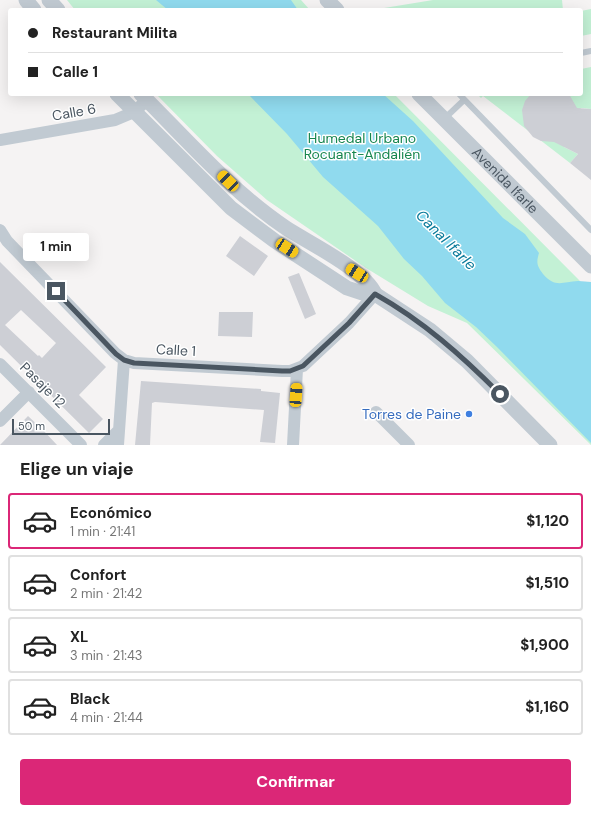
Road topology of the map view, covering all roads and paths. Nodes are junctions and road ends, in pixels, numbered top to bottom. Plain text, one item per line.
1 (26, 0) edge
2 (49, 0) edge
3 (327, 0) edge
4 (32, 8) edge
5 (56, 8) edge
6 (335, 8) edge
7 (119, 96) edge
8 (421, 96) edge
9 (461, 96) edge
10 (144, 97) edge
11 (464, 100) junction
12 (134, 112) junction
13 (444, 119) junction
14 (0, 140) edge
15 (591, 230) edge
16 (0, 231) edge
17 (589, 260) edge
18 (375, 294) junction
19 (124, 360) junction
20 (0, 364) edge
21 (297, 369) junction
22 (29, 392) junction
23 (376, 412) dead end
24 (0, 421) edge
25 (119, 430) junction
26 (294, 444) edge
27 (81, 445) edge
28 (104, 445) edge
29 (118, 445) edge
30 (409, 445) edge
31 (550, 445) edge

1 - 4 street
2 - 5 street
3 - 6 street
7 - 12 street
8 - 13 street, Avenida Ifarle
9 - 11 lane
10 - 12 street, Calle 6
10 - 18 street
11 - 13 lane
11 - 15 lane
12 - 14 street, Calle 6
12 - 18 street
13 - 17 street, Avenida Ifarle
16 - 19 street
18 - 21 street
18 - 31 street
19 - 21 street, Calle 1
19 - 25 street
20 - 22 street, Pasaje 12
21 - 26 street
22 - 24 street
22 - 27 street, Pasaje 12
23 - 30 street
25 - 28 street
25 - 29 street

